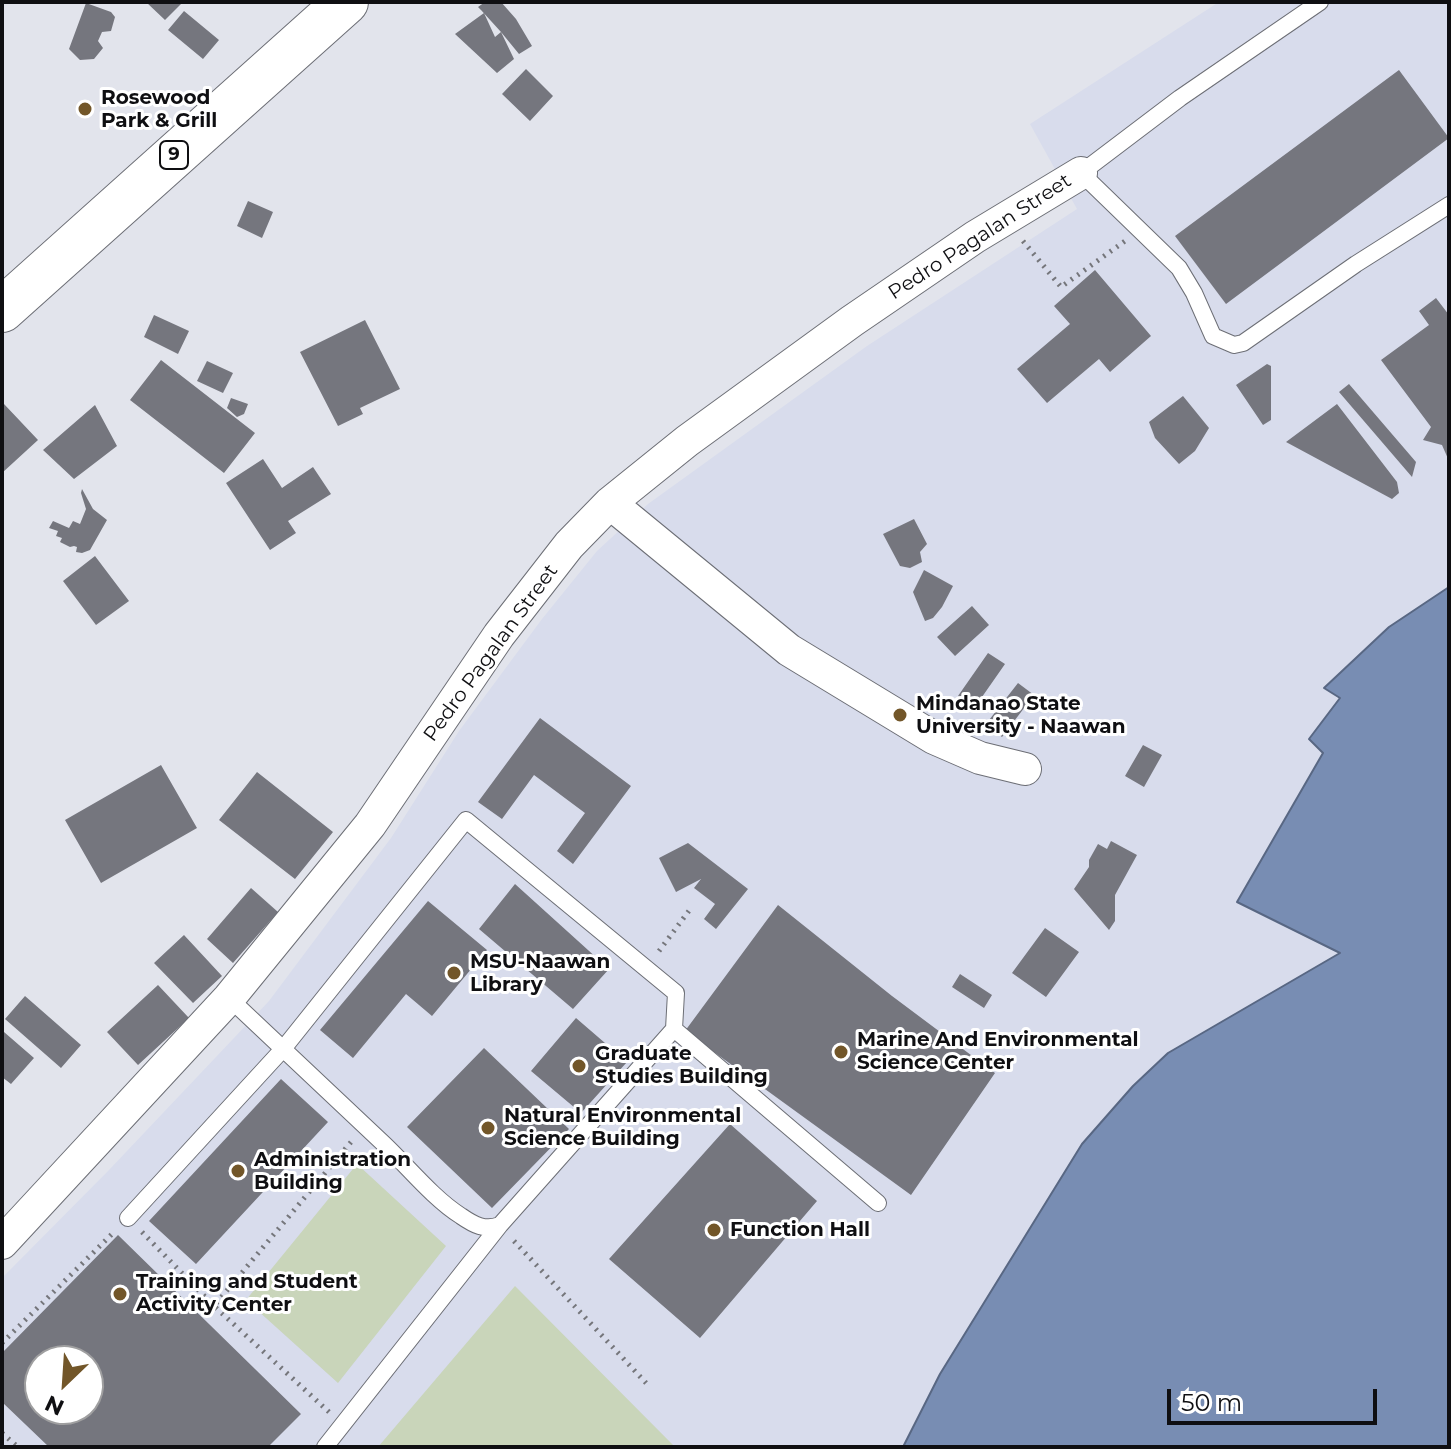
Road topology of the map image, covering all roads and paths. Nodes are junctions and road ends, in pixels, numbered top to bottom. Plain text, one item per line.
1 (346, 2) edge
2 (1320, 2) edge
3 (1081, 173) junction
4 (1449, 205) edge
5 (1005, 219) junction
6 (1140, 231) junction
7 (2, 310) edge
8 (610, 503) junction
9 (1025, 769) dead end
10 (691, 908) dead end
11 (646, 968) junction
12 (229, 998) junction
13 (674, 1029) junction
14 (283, 1049) junction
15 (364, 1126) junction
16 (878, 1203) dead end
17 (128, 1218) junction
18 (500, 1225) junction
19 (2, 1243) edge
20 (214, 1306) junction
21 (2, 1343) edge
22 (647, 1384) dead end
23 (343, 1424) junction
24 (2, 1433) edge
25 (18, 1447) edge
26 (325, 1447) edge

1 - 7 highway, 9
2 - 3 lane
3 - 5 street, Pedro Pagalan Street
3 - 6 lane
4 - 6 lane
5 - 6 path
5 - 8 street, Pedro Pagalan Street
8 - 9 street
8 - 12 street, Pedro Pagalan Street
10 - 11 path
11 - 13 lane
11 - 14 lane
12 - 14 lane
12 - 19 street, Pedro Pagalan Street
13 - 16 lane
13 - 18 lane
14 - 15 lane
14 - 17 lane
15 - 18 lane
15 - 20 path
17 - 20 path
17 - 21 path
18 - 22 path
18 - 23 lane
20 - 23 path
23 - 26 lane
24 - 25 path

